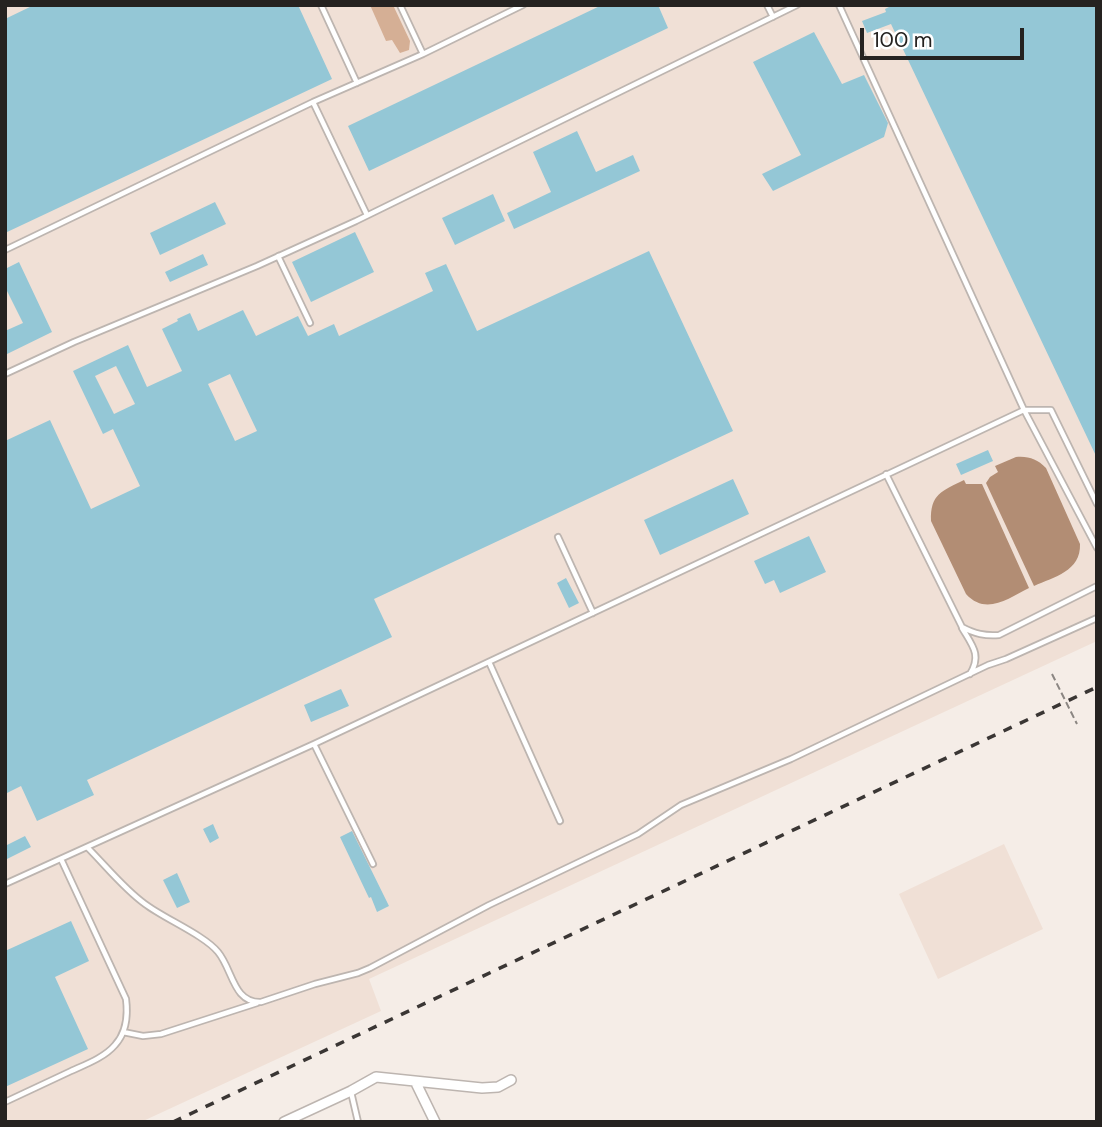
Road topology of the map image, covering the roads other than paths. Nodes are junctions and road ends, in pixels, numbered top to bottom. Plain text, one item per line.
1 (321, 5) edge
2 (400, 5) edge
3 (523, 5) edge
4 (767, 5) edge
5 (797, 5) edge
6 (839, 5) edge
7 (773, 17) junction
8 (423, 54) junction
9 (357, 83) junction
10 (313, 102) junction
11 (367, 216) junction
12 (5, 250) edge
13 (278, 256) junction
14 (310, 323) dead end
15 (5, 374) edge
16 (1024, 410) junction
17 (886, 474) junction
18 (1097, 505) edge
19 (558, 537) dead end
20 (1097, 548) edge
21 (1097, 586) edge
22 (593, 613) junction
23 (1097, 618) edge
24 (962, 627) junction
25 (489, 662) junction
26 (970, 674) junction
27 (314, 744) junction
28 (561, 821) dead end
29 (87, 847) junction
30 (61, 859) junction
31 (373, 864) dead end
32 (5, 884) edge
33 (261, 1002) junction
34 (123, 1032) junction
35 (512, 1080) dead end
36 (415, 1081) junction
37 (351, 1091) junction
38 (5, 1102) edge
39 (284, 1122) edge
40 (358, 1122) edge
41 (435, 1122) edge

1 - 9 lane
2 - 8 lane
3 - 8 lane
4 - 7 lane
5 - 7 lane
6 - 16 lane
7 - 11 lane
8 - 9 lane
9 - 10 lane
10 - 11 lane
10 - 12 lane
11 - 13 lane
13 - 14 lane
13 - 15 lane
16 - 17 lane
16 - 18 lane
16 - 20 lane
17 - 22 lane
17 - 24 lane
19 - 22 lane
21 - 24 lane
22 - 25 lane
23 - 26 lane
24 - 26 lane
25 - 27 lane
25 - 28 lane
26 - 33 lane
27 - 29 lane
27 - 31 lane
29 - 30 lane
29 - 33 lane
30 - 32 lane
30 - 34 lane
33 - 34 lane
34 - 38 lane
35 - 36 street
36 - 37 street
36 - 41 street
37 - 39 street
37 - 40 lane

